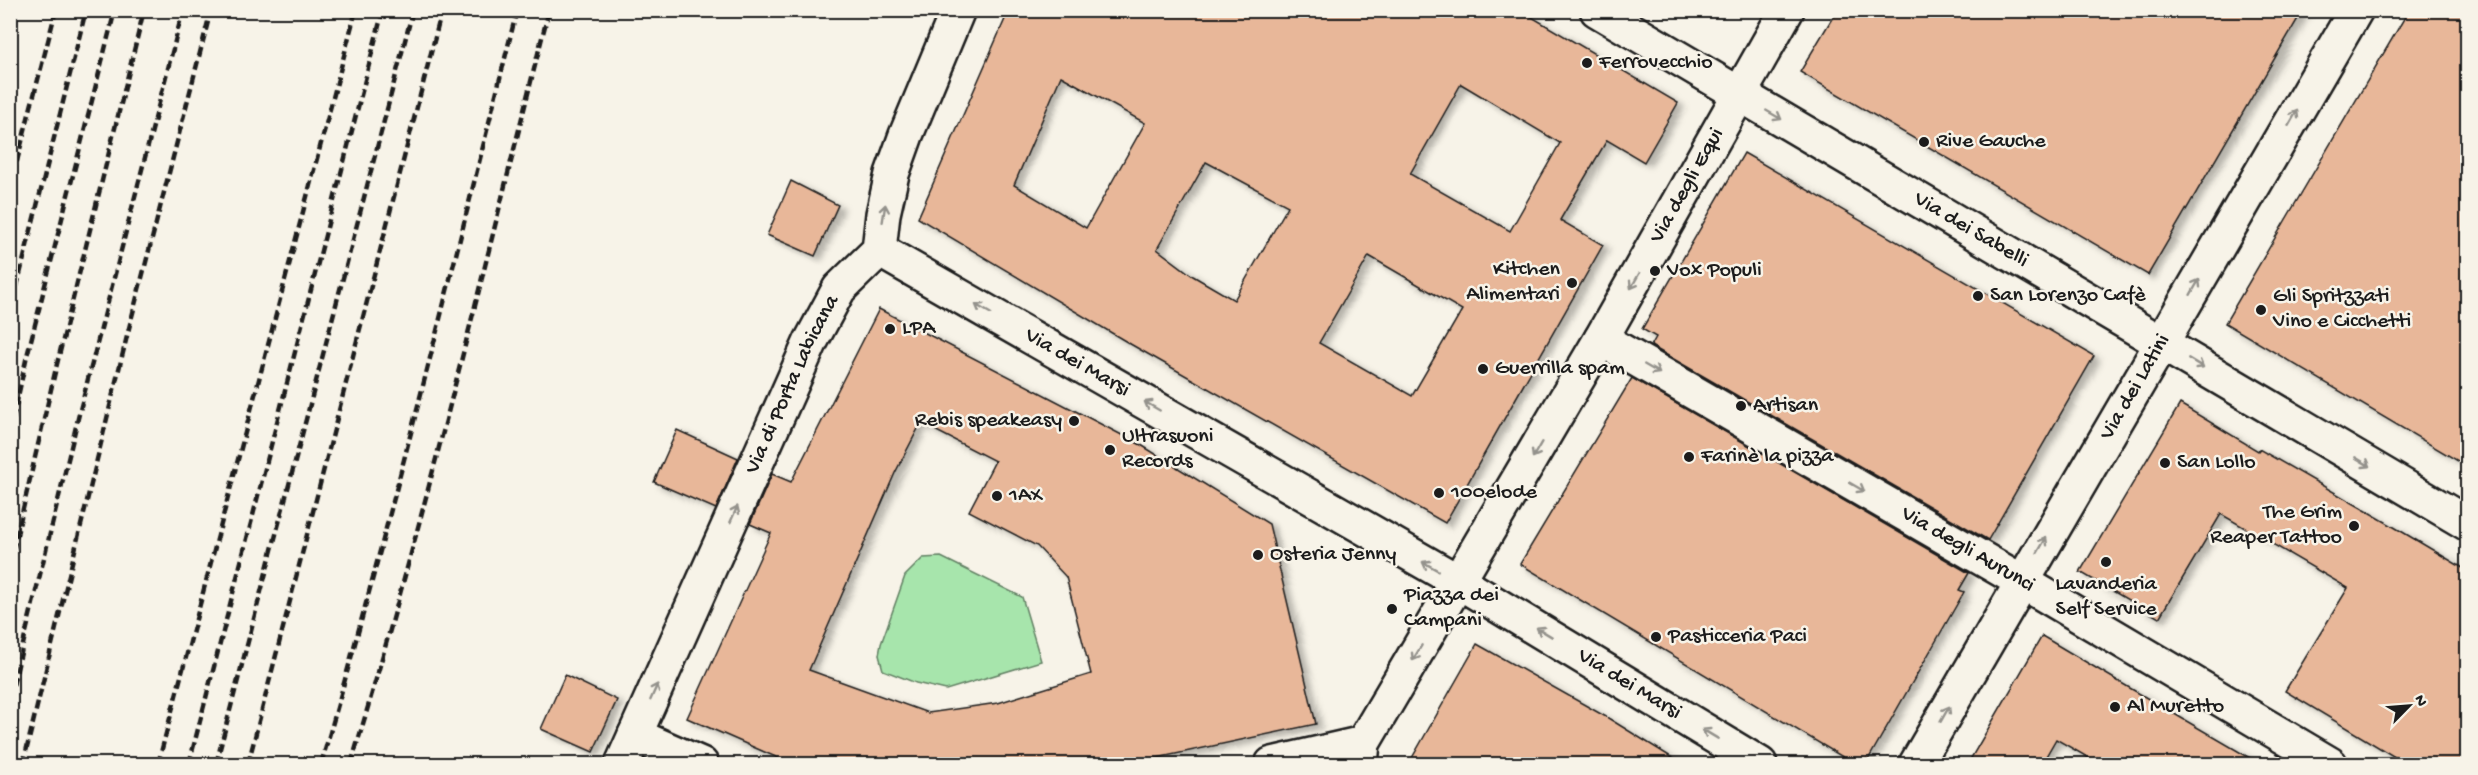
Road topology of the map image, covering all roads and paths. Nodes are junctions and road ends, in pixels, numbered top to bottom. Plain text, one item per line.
1 (958, 10) edge
2 (1597, 10) edge
3 (1787, 10) edge
4 (2356, 10) edge
5 (1740, 95) junction
6 (879, 250) junction
7 (1601, 339) junction
8 (2162, 343) junction
9 (2468, 524) edge
10 (2021, 581) junction
11 (1460, 582) junction
12 (635, 735) junction
13 (1362, 754) edge
14 (622, 765) edge
15 (701, 765) edge
16 (1272, 765) edge
17 (1760, 765) edge
18 (1916, 765) edge
19 (2330, 765) edge

6 -> 1 street
2 - 5 street, Via dei Sabelli
3 - 5 street, Via degli Equi
8 -> 4 street, Via dei Latini
5 -> 7 street, Via degli Equi
5 -> 8 street, Via dei Sabelli
11 -> 6 street, Via dei Marsi
12 -> 6 street, Via di Porta Labicana
7 -> 10 street, Via degli Aurunci
7 -> 11 street, Via degli Equi
8 -> 9 street, Via dei Sabelli
10 -> 8 street, Via dei Latini
18 -> 10 street, Via dei Latini
10 - 19 street, Via degli Aurunci
11 -> 13 street
17 -> 11 street, Via dei Marsi
12 - 14 street, Via di Porta Labicana
12 - 15 street
13 - 16 street

